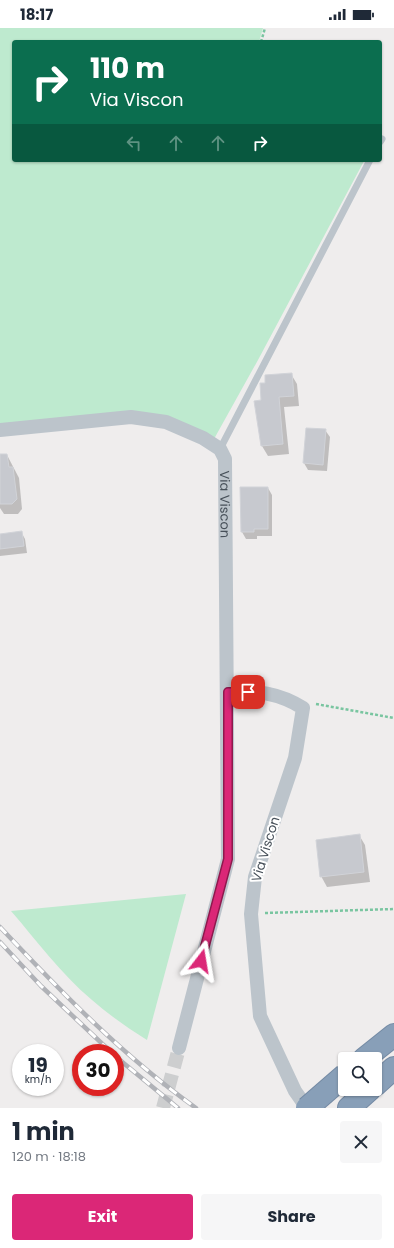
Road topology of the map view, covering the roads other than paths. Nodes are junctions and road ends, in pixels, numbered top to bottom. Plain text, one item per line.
1 (369, 162) edge
2 (0, 430) edge
3 (220, 449) junction
4 (228, 692) junction
5 (394, 1035) edge
6 (179, 1048) tunnel mouth
7 (373, 1052) edge
8 (394, 1068) edge
9 (382, 1078) edge
10 (338, 1081) edge
11 (307, 1108) edge

1 - 3 lane
2 - 3 street
3 - 4 street, Via Viscon
4 - 6 street, Via Viscon
4 - 11 street, Via Viscon
5 - 7 highway
8 - 9 highway
10 - 11 highway, bridge

